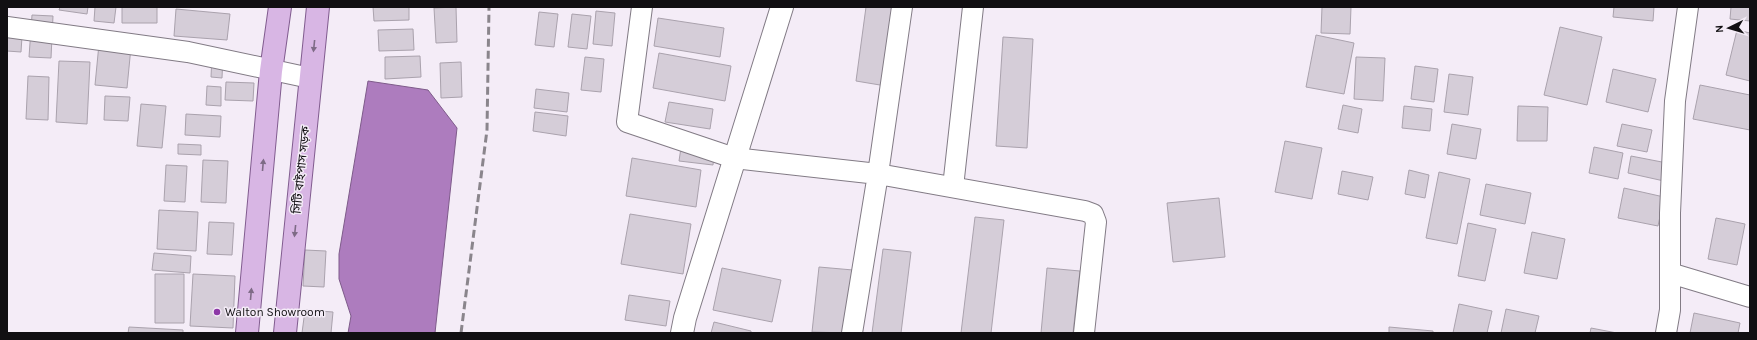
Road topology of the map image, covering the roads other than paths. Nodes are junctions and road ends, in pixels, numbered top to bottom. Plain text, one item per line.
1 (280, 7) edge
2 (318, 7) edge
3 (642, 7) edge
4 (782, 7) edge
5 (902, 7) edge
6 (974, 7) edge
7 (1688, 7) edge
8 (7, 27) edge
9 (272, 71) junction
10 (310, 78) junction
11 (734, 158) junction
12 (878, 174) junction
13 (953, 187) junction
14 (1670, 273) junction
15 (1750, 297) edge
16 (247, 333) edge
17 (284, 333) edge
18 (682, 333) edge
19 (852, 333) edge
20 (1084, 333) edge
21 (1666, 333) edge

1 - 9 main road
2 -> 10 main road, সিটি বাইপাস সড়ক
3 - 11 street
4 - 11 street
5 - 12 street
6 - 13 street
7 - 14 street
8 - 9 street
9 - 10 street
16 -> 9 main road
10 -> 17 main road, সিটি বাইপাস সড়ক
11 - 12 street
11 - 18 street
12 - 13 street
12 - 19 street
13 - 20 street
14 - 15 street
14 - 21 street

